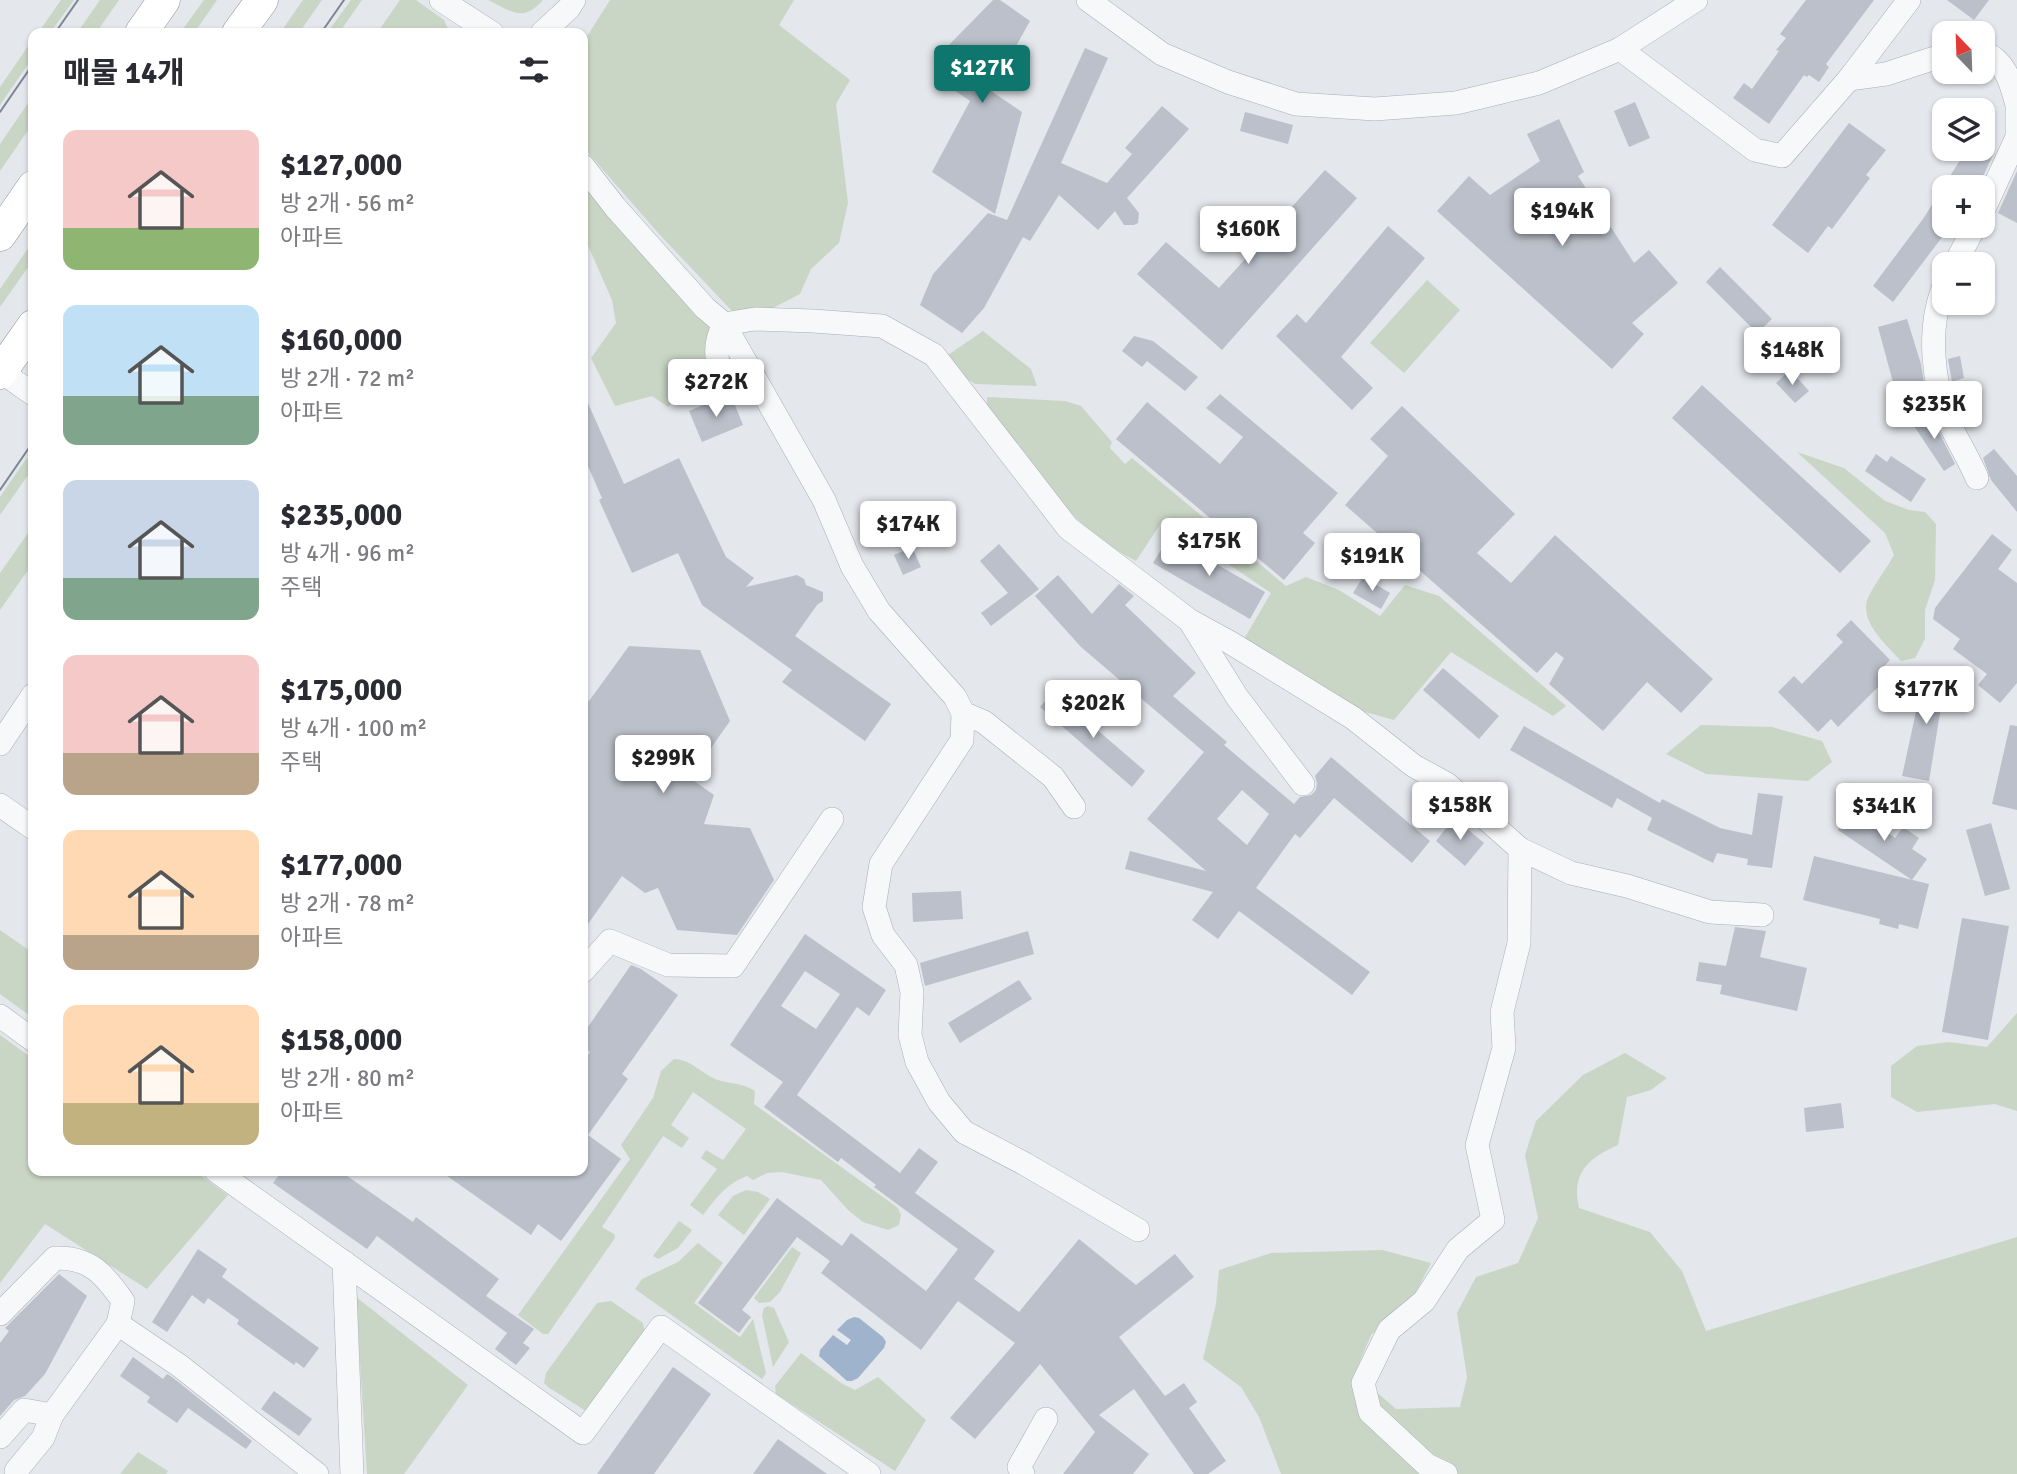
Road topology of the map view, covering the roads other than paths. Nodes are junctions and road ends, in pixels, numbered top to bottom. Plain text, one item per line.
1 (164, 0) edge
2 (262, 0) edge
3 (441, 0) edge
4 (574, 0) edge
5 (1088, 0) edge
6 (1696, 0) edge
7 (1909, 0) edge
8 (144, 28) edge
9 (242, 28) edge
10 (484, 28) edge
11 (547, 28) edge
12 (1620, 49) junction
13 (1995, 57) edge
14 (1932, 59) edge
15 (1849, 79) junction
16 (2017, 108) edge
17 (588, 172) edge
18 (1995, 185) edge
19 (28, 194) edge
20 (0, 235) edge
21 (1938, 315) edge
22 (724, 324) junction
23 (28, 333) edge
24 (0, 372) edge
25 (724, 387) dead end
26 (28, 391) edge
27 (1977, 478) dead end
28 (1189, 620) junction
29 (28, 702) edge
30 (963, 712) junction
31 (0, 744) edge
32 (1303, 784) dead end
33 (0, 806) edge
34 (1074, 807) dead end
35 (832, 819) dead end
36 (28, 825) edge
37 (1520, 849) junction
38 (1762, 915) dead end
39 (588, 965) edge
40 (0, 1016) edge
41 (28, 1036) edge
42 (223, 1176) edge
43 (1138, 1230) dead end
44 (344, 1262) junction
45 (0, 1314) edge
46 (118, 1324) junction
47 (51, 1415) junction
48 (1046, 1419) dead end
49 (0, 1437) edge
50 (16, 1471) dead end
51 (317, 1474) edge
52 (352, 1474) edge
53 (869, 1474) edge
54 (1023, 1474) edge
55 (1446, 1474) edge

1 - 8 highway
2 - 9 highway
3 - 10 street
4 - 11 street
5 - 12 street
6 - 12 street
7 - 15 street
12 - 15 street
13 - 16 street
14 - 15 street
16 - 18 street
17 - 22 street
19 - 20 highway
21 - 27 street
22 - 25 street
22 - 28 street
22 - 30 street
23 - 24 highway
24 - 26 street
28 - 32 street
28 - 37 street
29 - 31 street
30 - 34 street
30 - 43 street
33 - 36 street
35 - 39 street
37 - 38 street
37 - 55 street
40 - 41 street
42 - 44 street
44 - 52 street
44 - 53 street
45 - 46 street
46 - 47 street
46 - 51 street
47 - 49 street
47 - 50 street
48 - 54 street

